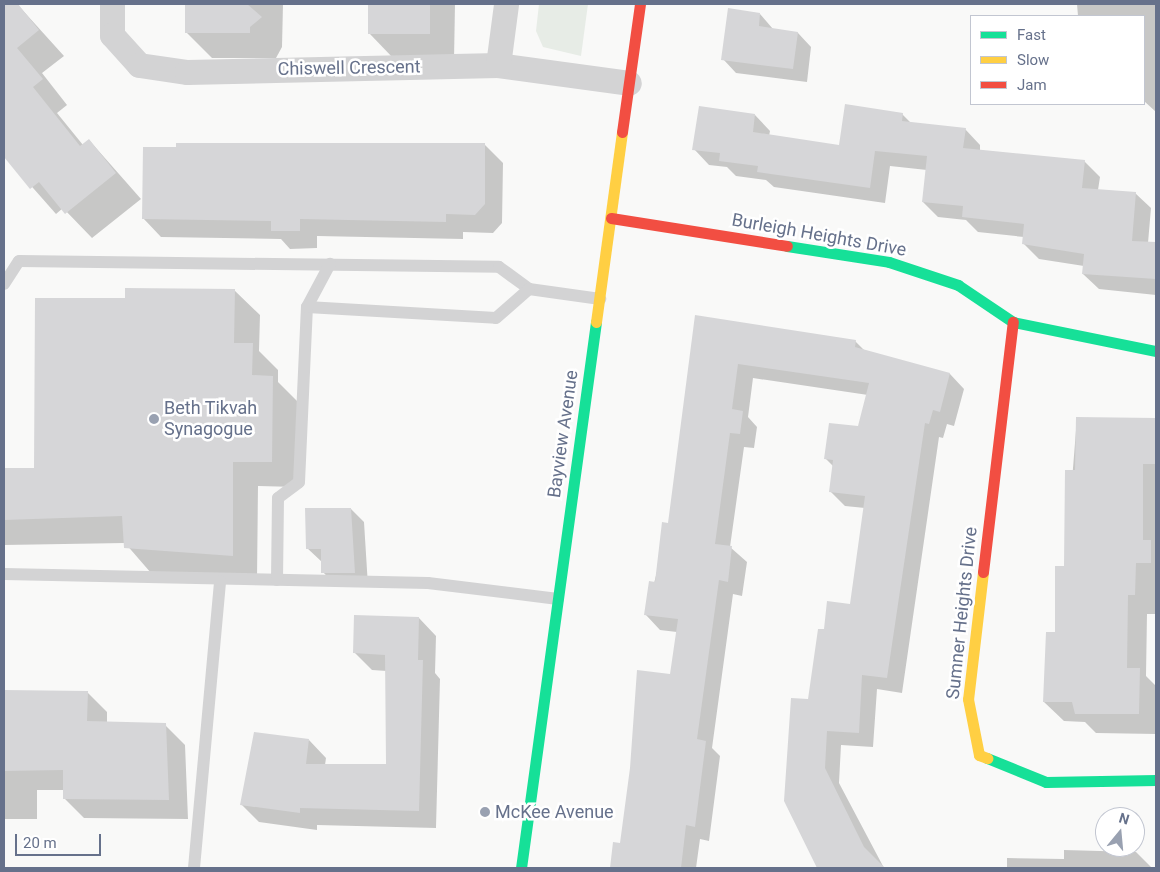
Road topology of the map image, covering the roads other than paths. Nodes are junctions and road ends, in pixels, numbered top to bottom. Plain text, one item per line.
1 (112, 4) edge
2 (506, 4) edge
3 (640, 4) edge
4 (498, 65) junction
5 (629, 84) junction
6 (611, 218) junction
7 (330, 264) junction
8 (4, 284) edge
9 (529, 289) junction
10 (600, 299) junction
11 (307, 307) junction
12 (1013, 322) junction
13 (1156, 350) edge
14 (4, 574) edge
15 (277, 580) junction
16 (220, 581) junction
17 (558, 599) junction
18 (1156, 780) edge
19 (194, 868) edge
20 (521, 868) edge

1 - 4 street, Chiswell Crescent
2 - 4 street
3 - 5 street, Bayview Avenue
4 - 5 street, Chiswell Crescent
5 - 6 street, Bayview Avenue
6 - 10 street, Bayview Avenue
6 - 12 street, Burleigh Heights Drive
7 - 8 lane
7 - 9 lane
7 - 11 lane
9 - 10 lane
9 - 11 lane
10 - 17 street, Bayview Avenue
11 - 15 lane
12 - 13 street, Burleigh Heights Drive
12 - 18 street, Sumner Heights Drive
14 - 16 lane
15 - 16 lane
15 - 17 lane
16 - 19 lane
17 - 20 street, Bayview Avenue

